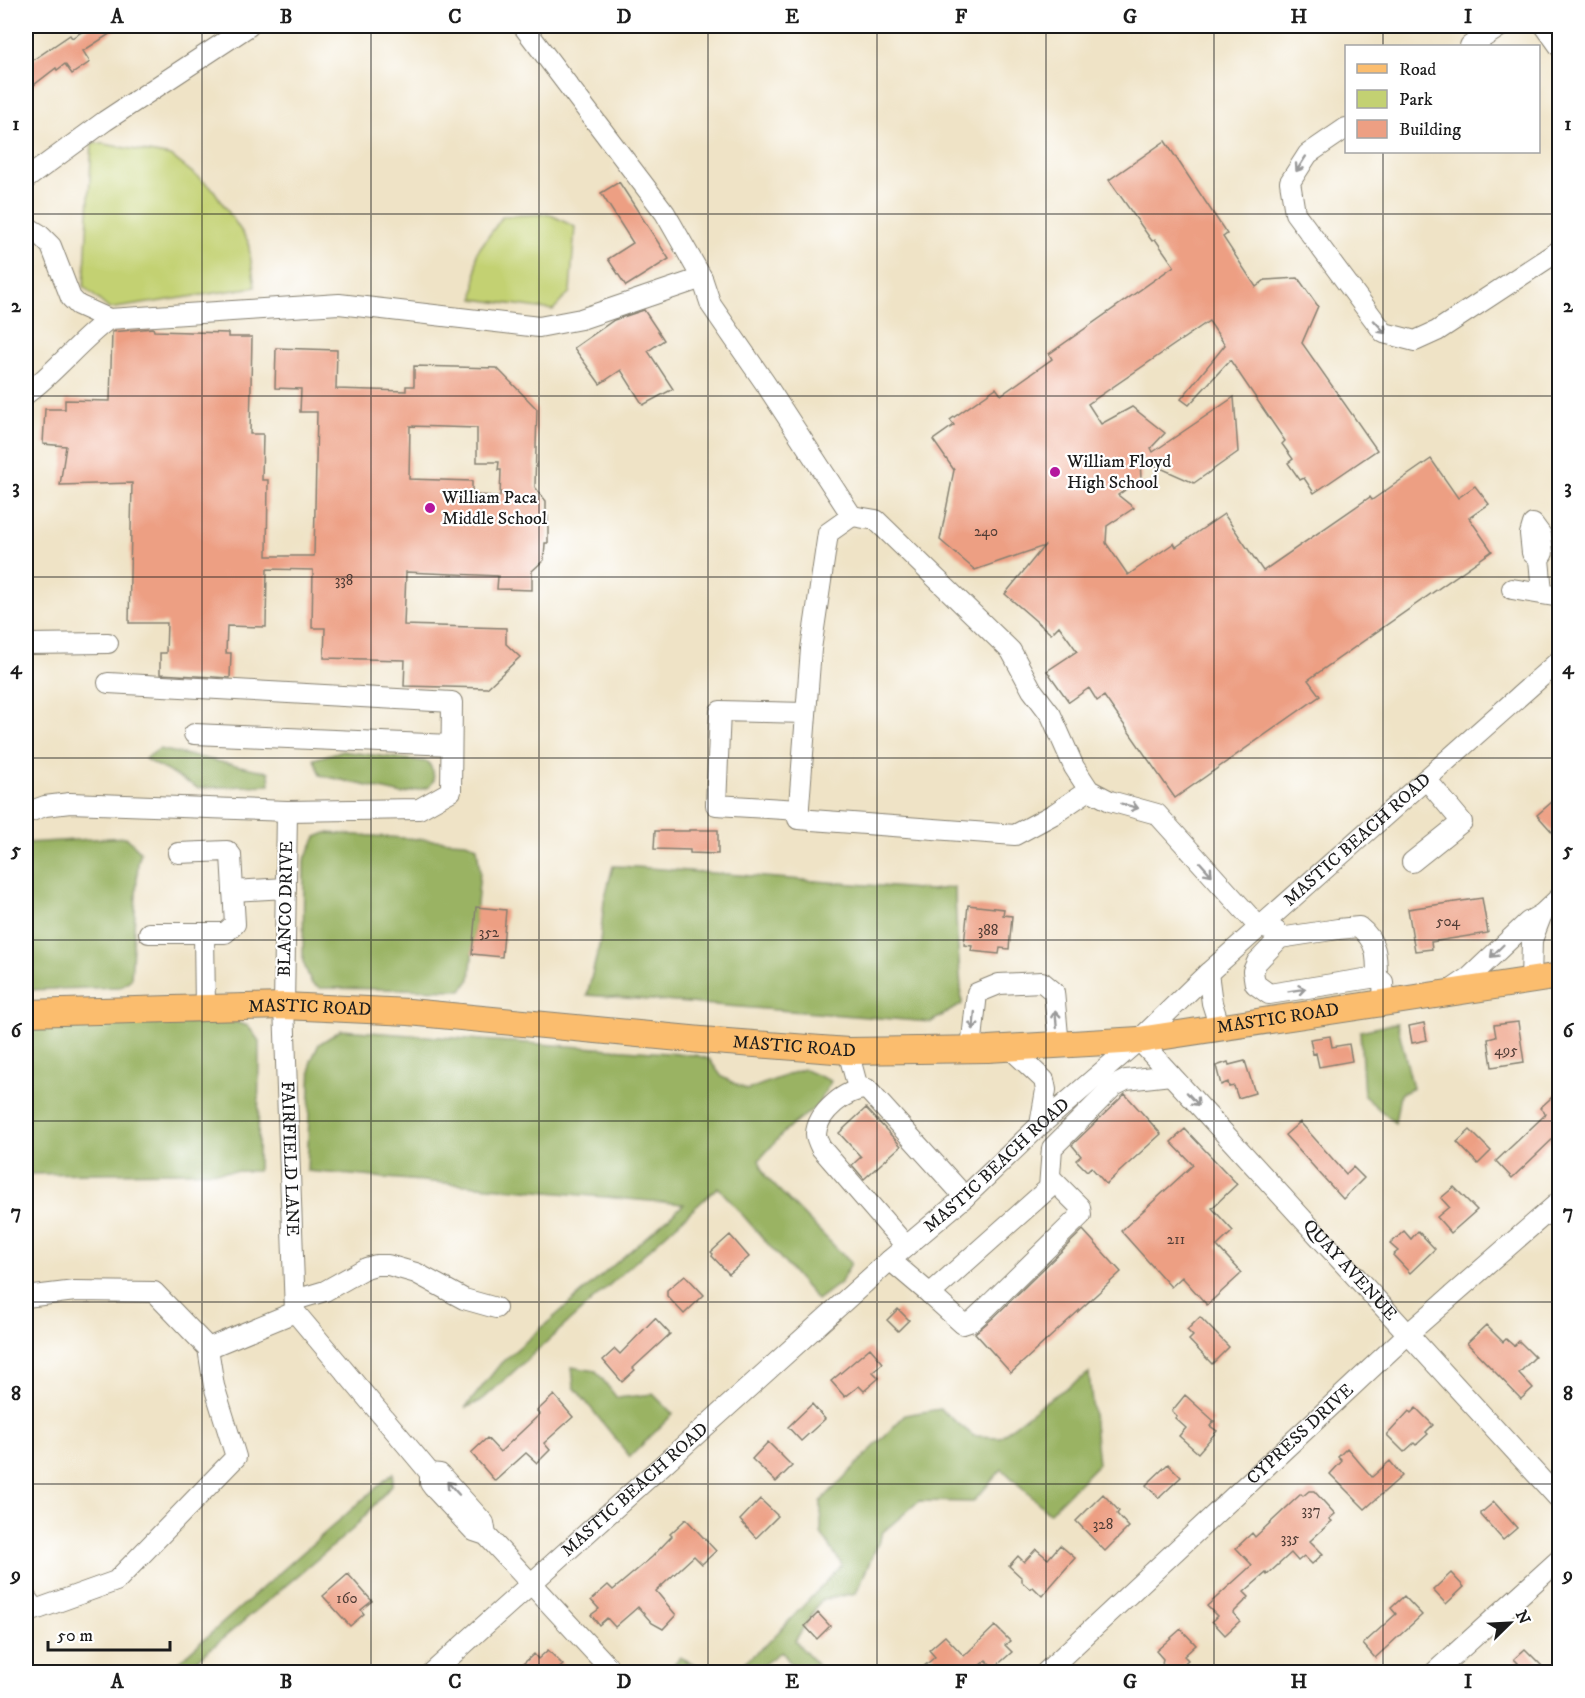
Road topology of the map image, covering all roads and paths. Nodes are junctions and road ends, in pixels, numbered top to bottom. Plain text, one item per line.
1 (249, 26) edge
2 (523, 26) edge
3 (1501, 26) edge
4 (1545, 26) edge
5 (1472, 45) edge
6 (1560, 47) edge
7 (1345, 129) edge
8 (26, 179) edge
9 (26, 226) edge
10 (1560, 250) edge
11 (702, 278) junction
12 (109, 319) junction
13 (26, 394) edge
14 (852, 516) junction
15 (1539, 559) dead end
16 (1512, 589) dead end
17 (1551, 595) edge
18 (108, 643) dead end
19 (26, 644) edge
20 (1560, 660) edge
21 (108, 683) dead end
22 (806, 713) junction
23 (194, 734) dead end
24 (451, 745) junction
25 (1426, 779) junction
26 (1089, 790) junction
27 (799, 810) junction
28 (287, 811) junction
29 (26, 813) edge
30 (178, 853) dead end
31 (1412, 862) dead end
32 (286, 888) junction
33 (233, 891) junction
34 (1560, 897) edge
35 (1542, 914) junction
36 (1259, 927) junction
37 (148, 933) dead end
38 (204, 933) junction
39 (1280, 939) junction
40 (1208, 973) junction
41 (1560, 976) edge
42 (1377, 977) junction
43 (1531, 981) junction
44 (1446, 994) junction
45 (1384, 1002) junction
46 (284, 1006) junction
47 (205, 1008) junction
48 (26, 1013) edge
49 (1220, 1028) junction
50 (1139, 1040) junction
51 (1059, 1046) junction
52 (1010, 1048) junction
53 (972, 1049) junction
54 (848, 1052) junction
55 (1171, 1075) junction
56 (858, 1088) junction
57 (1039, 1127) junction
58 (1052, 1148) junction
59 (1050, 1178) junction
60 (965, 1197) junction
61 (1560, 1201) edge
62 (906, 1246) junction
63 (890, 1260) junction
64 (930, 1294) junction
65 (26, 1297) edge
66 (295, 1306) junction
67 (496, 1308) dead end
68 (1409, 1334) junction
69 (208, 1348) junction
70 (1560, 1500) edge
71 (1560, 1559) edge
72 (532, 1584) junction
73 (26, 1598) edge
74 (433, 1672) edge
75 (613, 1672) edge
76 (1046, 1672) edge
77 (1435, 1672) edge

1 - 8 street
2 - 11 street
3 - 5 street
4 - 6 street
7 -> 10 street
9 - 12 street
11 - 12 street
11 - 14 street
12 - 13 street
14 - 22 street
14 - 26 street
15 - 17 street
16 - 17 street
18 - 19 street
20 - 25 street, MASTIC BEACH ROAD
21 - 24 street
22 - 27 street
22 - 27 street
23 - 24 street
24 - 28 street
25 - 31 street
25 - 36 street, MASTIC BEACH ROAD
26 - 27 street
26 -> 36 street
28 - 29 street
28 - 32 street, BLANCO DRIVE
30 - 33 street
32 - 33 street
32 - 46 street, BLANCO DRIVE
33 - 38 street
34 - 35 street
35 - 43 street
35 -> 44 street
36 - 39 street
36 - 40 street, MASTIC BEACH ROAD
37 - 38 street
38 - 47 street
39 - 42 street
39 -> 42 street
40 - 49 street
40 - 50 street, MASTIC BEACH ROAD
41 - 43 main road, MASTIC ROAD
42 - 45 street
43 - 44 main road, MASTIC ROAD
44 - 45 main road, MASTIC ROAD
45 - 49 main road, MASTIC ROAD
46 - 47 main road, MASTIC ROAD
46 - 54 main road, MASTIC ROAD
46 - 66 street, FAIRFIELD LANE
47 - 48 main road, MASTIC ROAD
49 - 50 main road, MASTIC ROAD
50 - 51 main road, MASTIC ROAD
50 - 55 street, QUAY AVENUE
50 - 57 street, MASTIC BEACH ROAD
51 - 52 main road, MASTIC ROAD
51 -> 53 street
52 - 53 main road, MASTIC ROAD
52 - 57 street
53 - 54 main road, MASTIC ROAD
54 - 56 street
55 - 58 street
55 -> 68 street, QUAY AVENUE
56 - 60 street
56 - 62 street
57 - 58 street
57 - 60 street, MASTIC BEACH ROAD
58 - 59 street
59 - 64 street
59 - 64 street
60 - 62 street, MASTIC BEACH ROAD
61 - 68 street, CYPRESS DRIVE
62 - 63 street, MASTIC BEACH ROAD
63 - 64 street
63 - 72 street, MASTIC BEACH ROAD
65 - 69 street
66 - 67 street
66 - 69 street
66 - 72 street
68 - 70 street, QUAY AVENUE
68 - 76 street, CYPRESS DRIVE
69 - 73 street
71 - 77 street
72 - 74 street, MASTIC BEACH ROAD
72 - 75 street

